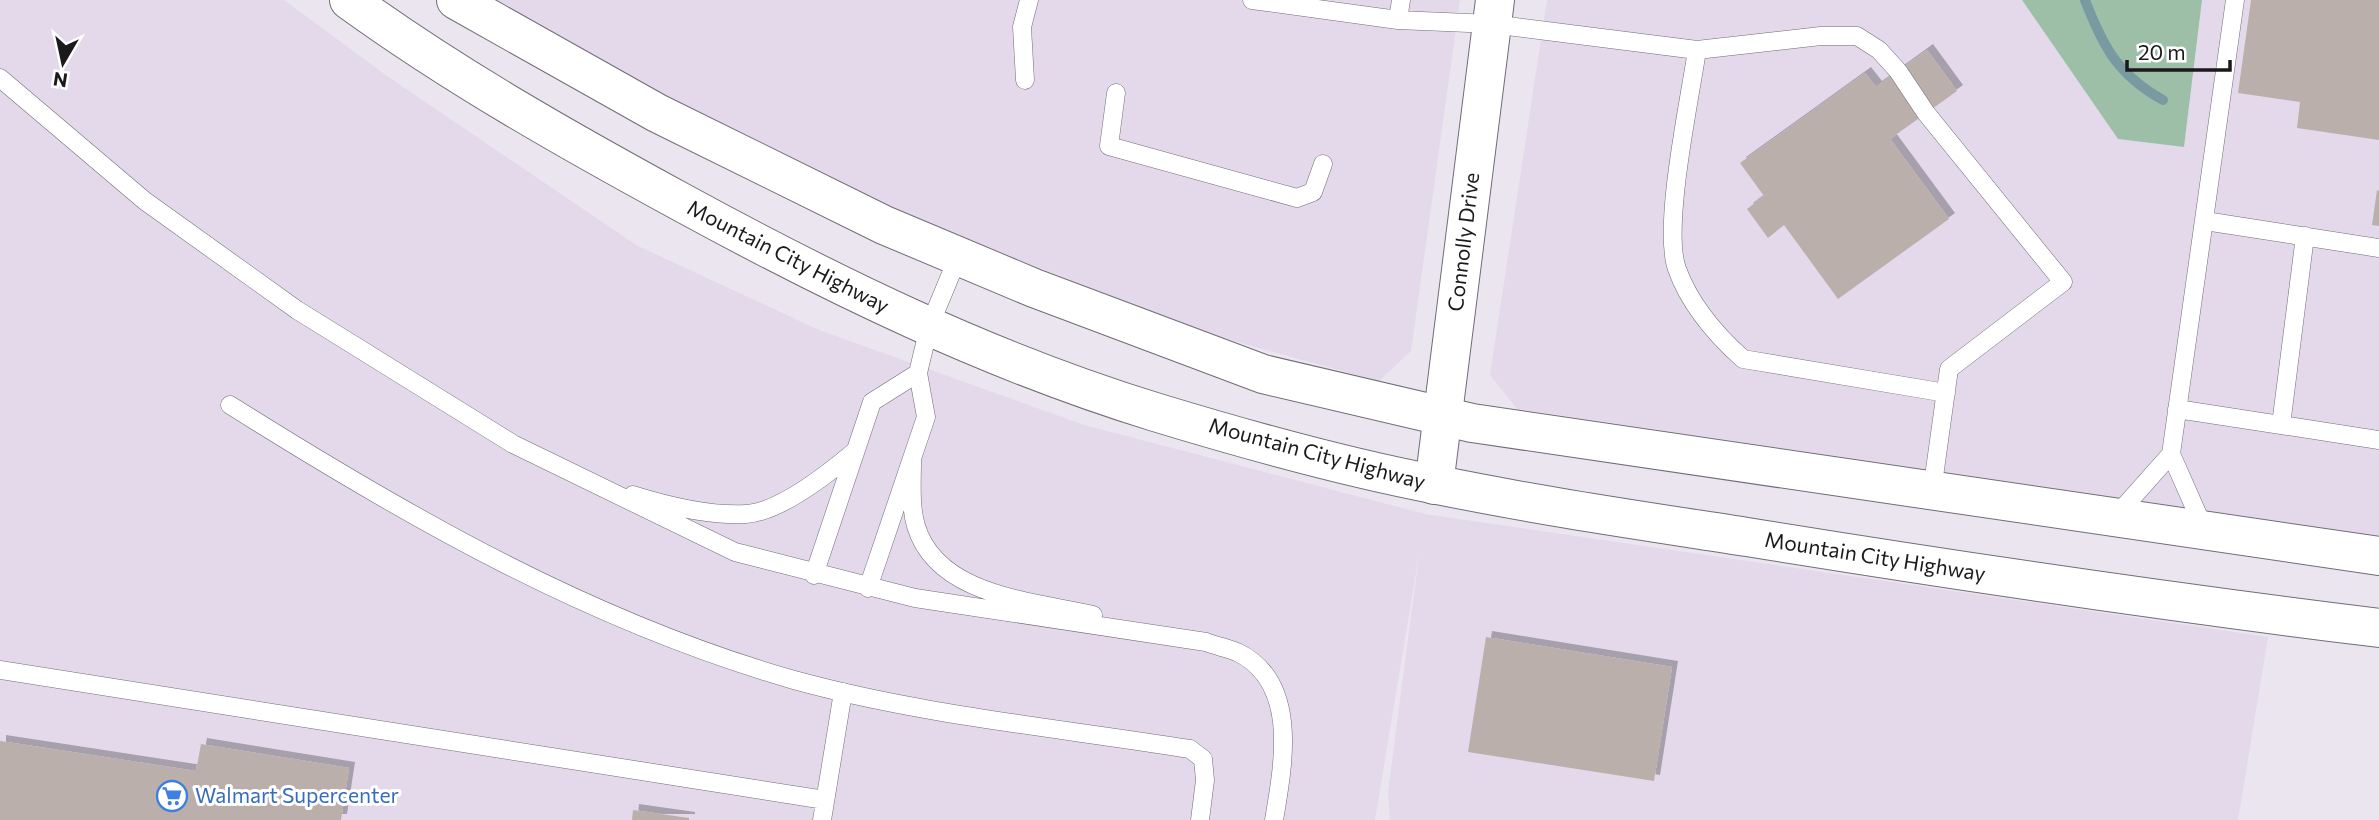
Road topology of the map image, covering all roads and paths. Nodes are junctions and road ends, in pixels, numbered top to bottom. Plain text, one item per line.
1 (349, 0) edge
2 (456, 0) edge
3 (1028, 0) edge
4 (1252, 0) edge
5 (1401, 0) edge
6 (2235, 0) edge
7 (1493, 12) edge
8 (1398, 20) junction
9 (1697, 50) junction
10 (0, 78) edge
11 (1025, 80) dead end
12 (1116, 93) dead end
13 (1323, 164) dead end
14 (2205, 221) junction
15 (2305, 236) junction
16 (2379, 248) edge
17 (958, 257) junction
18 (929, 327) junction
19 (918, 373) junction
20 (1946, 393) junction
21 (230, 405) dead end
22 (2177, 410) junction
23 (1442, 417) junction
24 (2281, 425) junction
25 (2379, 434) edge
26 (2379, 440) edge
27 (854, 452) junction
28 (2171, 454) junction
29 (912, 461) junction
30 (595, 485) junction
31 (1434, 485) junction
32 (1932, 491) junction
33 (2114, 518) junction
34 (2205, 531) junction
35 (2379, 556) edge
36 (814, 575) junction
37 (868, 588) junction
38 (2379, 628) edge
39 (1206, 642) junction
40 (0, 670) edge
41 (843, 692) junction
42 (825, 800) junction
43 (822, 820) edge
44 (1200, 820) edge
45 (1274, 820) edge

1 - 18 main road, Mountain City Highway
2 - 17 main road
3 - 11 lane
4 - 8 lane
5 - 8 lane
6 - 14 lane
7 - 8 lane
7 - 9 lane
7 - 23 main road, Connolly Drive
9 - 20 lane
9 - 20 lane
10 - 30 lane
12 - 13 lane
14 - 15 lane
14 - 22 lane
15 - 16 lane
15 - 24 lane
17 - 18 lane
17 - 23 main road
18 - 19 lane
18 - 31 main road, Mountain City Highway
19 - 27 lane
19 - 29 lane
20 - 32 lane
21 - 41 lane
22 - 24 lane
22 - 28 lane
23 - 31 main road, Connolly Drive
23 - 32 main road
24 - 26 lane
25 - 26 lane
27 - 30 lane
27 - 36 lane
28 - 33 lane
28 - 34 lane
29 - 37 lane
29 - 39 lane
30 - 36 lane
31 - 38 main road, Mountain City Highway
32 - 33 main road
33 - 34 main road
34 - 35 main road
36 - 37 lane
37 - 39 lane
39 - 45 lane
40 - 42 lane
41 - 42 lane
41 - 44 lane
42 - 43 lane

